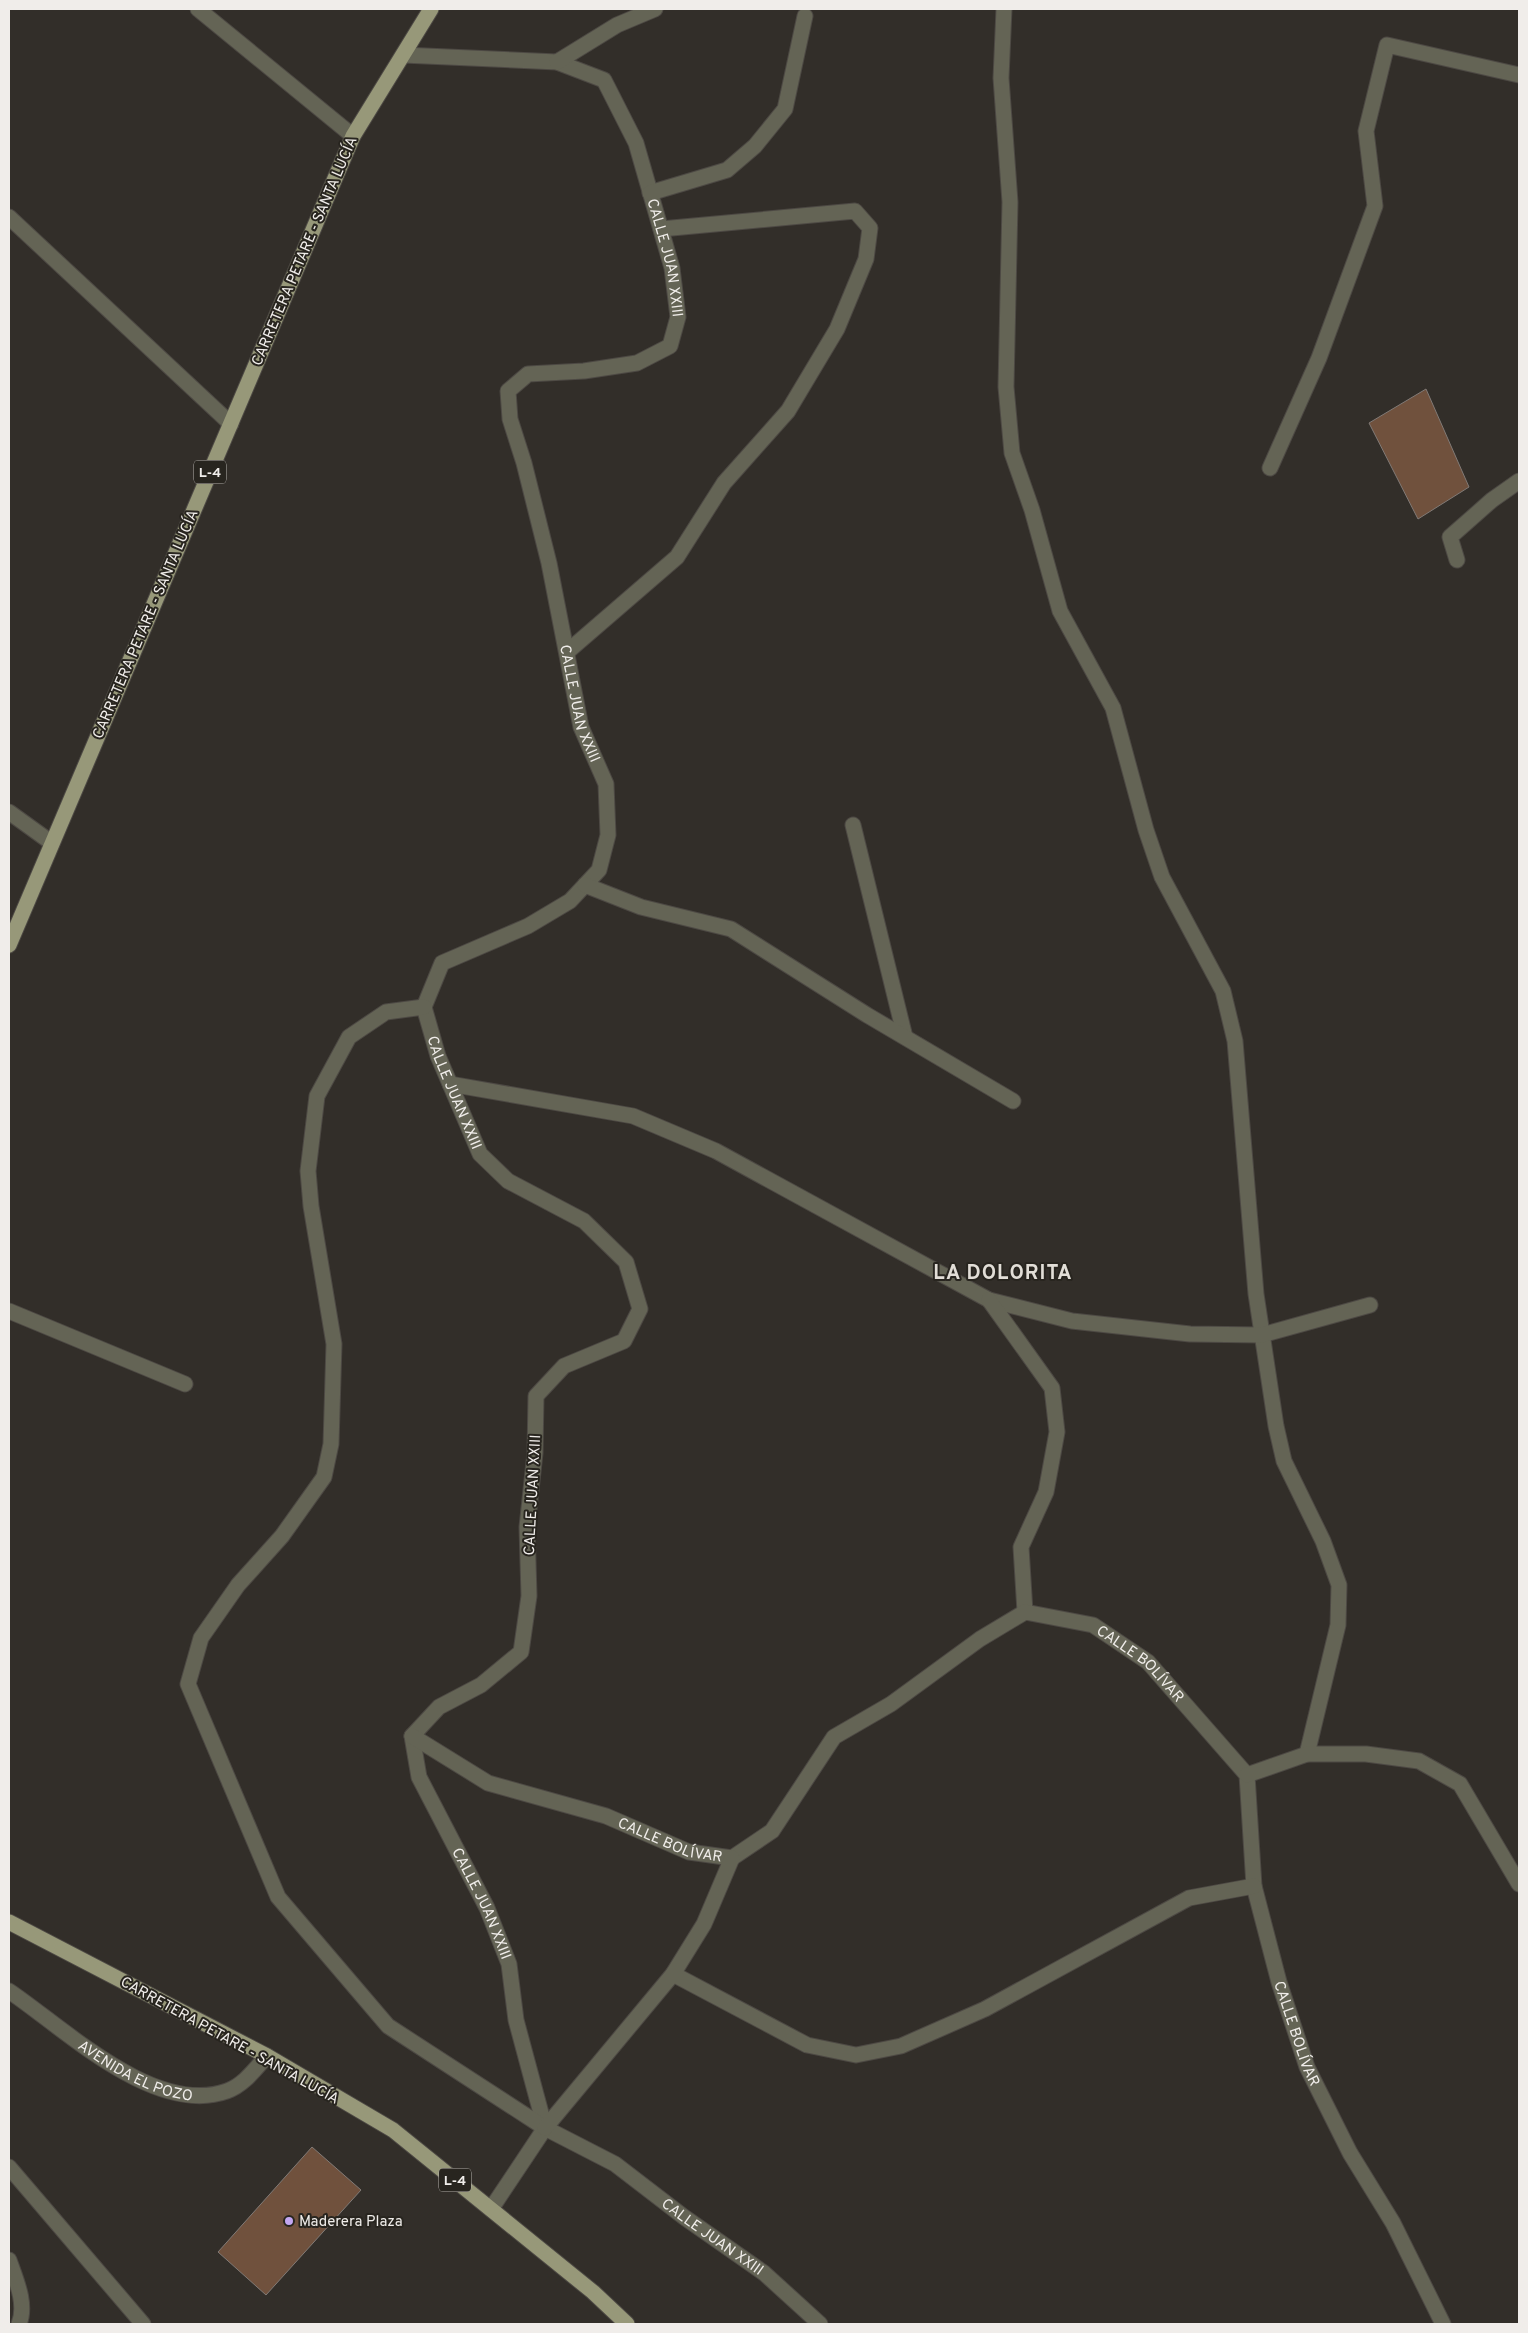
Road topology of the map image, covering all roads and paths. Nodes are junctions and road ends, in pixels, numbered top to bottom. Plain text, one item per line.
1 (198, 9) edge
2 (431, 9) edge
3 (655, 9) edge
4 (1004, 9) edge
5 (805, 16) dead end
6 (402, 55) junction
7 (557, 62) junction
8 (1519, 75) edge
9 (353, 136) junction
10 (650, 193) junction
11 (9, 217) edge
12 (661, 229) junction
13 (231, 424) junction
14 (1270, 468) dead end
15 (1519, 481) edge
16 (1457, 560) dead end
17 (567, 652) junction
18 (9, 812) edge
19 (853, 824) dead end
20 (52, 843) junction
21 (585, 885) junction
22 (9, 945) edge
23 (424, 1007) junction
24 (905, 1037) junction
25 (450, 1084) junction
26 (1014, 1101) dead end
27 (989, 1300) junction
28 (1370, 1305) dead end
29 (9, 1311) edge
30 (1262, 1335) junction
31 (185, 1384) dead end
32 (1026, 1612) junction
33 (412, 1736) junction
34 (1307, 1754) junction
35 (1247, 1775) junction
36 (732, 1858) junction
37 (1519, 1884) edge
38 (1254, 1886) junction
39 (9, 1922) edge
40 (673, 1974) junction
41 (9, 1991) edge
42 (267, 2056) junction
43 (545, 2128) junction
44 (9, 2168) edge
45 (490, 2209) junction
46 (9, 2260) edge
47 (20, 2324) edge
48 (143, 2324) edge
49 (628, 2324) edge
50 (820, 2324) edge
51 (1443, 2324) edge

1 - 9 street
2 - 6 main road, CARRETERA PETARE - SANTA LUCÍA / L-4
3 - 7 street
4 - 30 street
5 - 10 street
6 - 7 street, CALLE JUAN XXIII
6 - 9 main road, CARRETERA PETARE - SANTA LUCÍA / L-4
7 - 10 street, CALLE JUAN XXIII
8 - 14 street
9 - 13 main road, CARRETERA PETARE - SANTA LUCÍA / L-4
10 - 12 street, CALLE JUAN XXIII
11 - 13 street
12 - 17 street, CALLE JUAN XXIII
12 - 17 street
13 - 20 main road, CARRETERA PETARE - SANTA LUCÍA / L-4
15 - 16 street
17 - 21 street, CALLE JUAN XXIII
18 - 20 street
19 - 24 street
20 - 22 main road, CARRETERA PETARE - SANTA LUCÍA / L-4
21 - 23 street, CALLE JUAN XXIII
21 - 24 street
23 - 25 street, CALLE JUAN XXIII
23 - 43 street
24 - 26 street
25 - 27 street
25 - 33 street, CALLE JUAN XXIII
27 - 30 street
27 - 32 street
28 - 30 street
29 - 31 street
30 - 34 street
32 - 35 street, CALLE BOLÍVAR
32 - 36 street, CALLE BOLÍVAR
33 - 36 street, CALLE BOLÍVAR
33 - 43 street, CALLE JUAN XXIII
34 - 35 street
34 - 37 street
35 - 38 street, CALLE BOLÍVAR
36 - 40 street
38 - 40 street
38 - 51 street, CALLE BOLÍVAR
39 - 42 main road, CARRETERA PETARE - SANTA LUCÍA / L-4
40 - 43 street
41 - 42 street, AVENIDA EL POZO
42 - 45 main road, CARRETERA PETARE - SANTA LUCÍA / L-4
43 - 45 street
43 - 50 street, CALLE JUAN XXIII
44 - 48 street
45 - 49 main road, CARRETERA PETARE - SANTA LUCÍA / L-4
46 - 47 street

